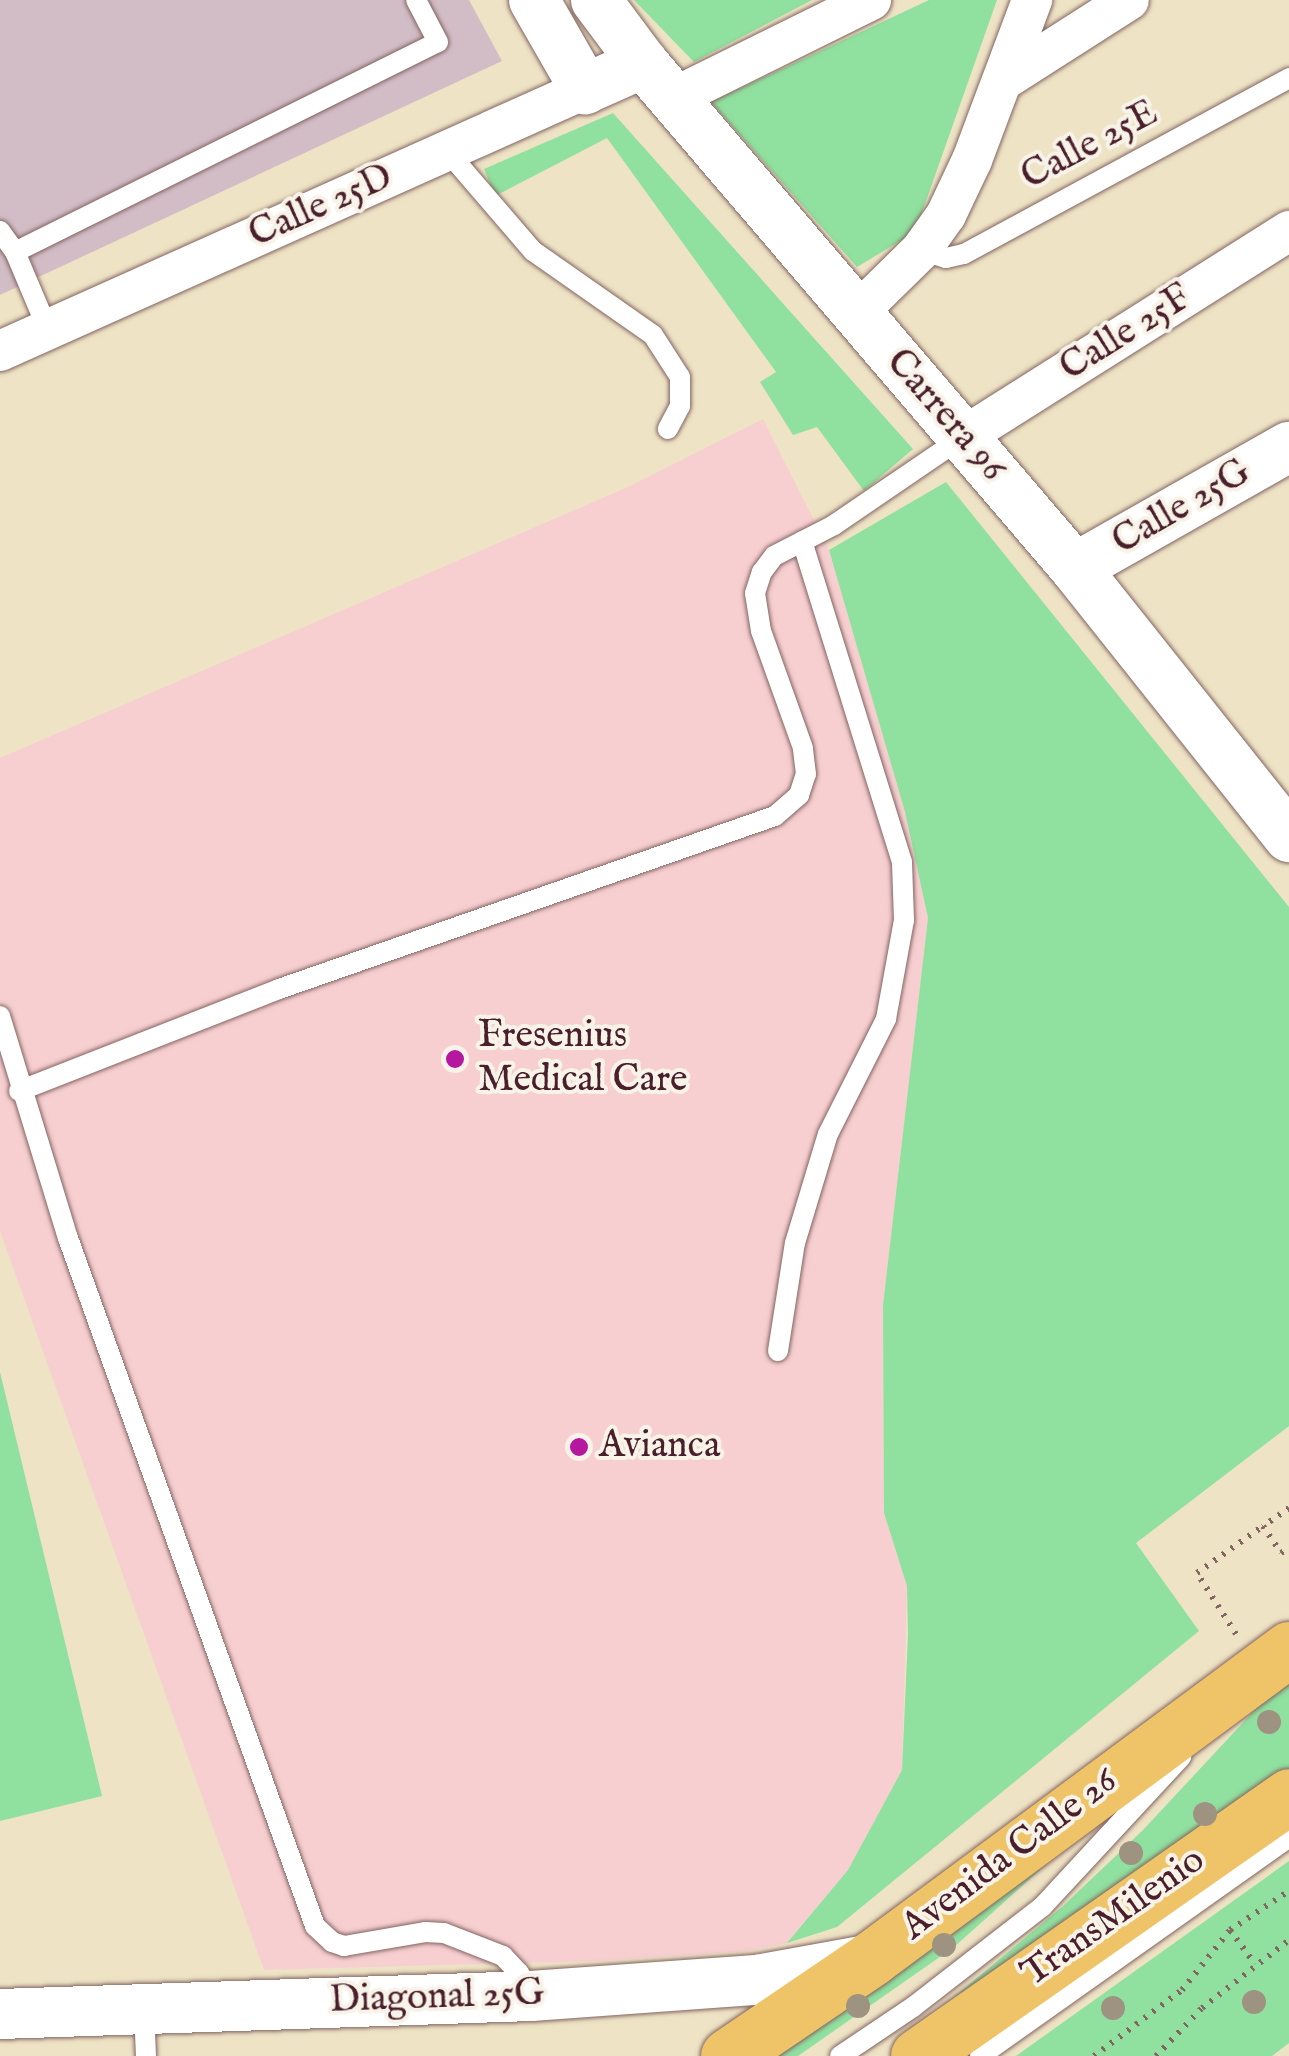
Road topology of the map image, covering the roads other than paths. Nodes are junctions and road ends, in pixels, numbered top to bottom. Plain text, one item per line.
1 (416, 0) edge
2 (534, 0) edge
3 (596, 0) edge
4 (871, 0) edge
5 (1032, 0) edge
6 (1129, 0) edge
7 (1289, 78) edge
8 (1004, 80) junction
9 (658, 81) junction
10 (585, 89) junction
11 (447, 151) junction
12 (0, 231) edge
13 (1289, 231) edge
14 (921, 250) junction
15 (15, 252) junction
16 (857, 313) junction
17 (48, 330) junction
18 (0, 352) edge
19 (668, 429) dead end
20 (963, 437) junction
21 (1289, 447) edge
22 (802, 541) junction
23 (1075, 568) junction
24 (1289, 836) edge
25 (0, 1016) edge
26 (20, 1091) junction
27 (778, 1351) dead end
28 (1274, 1660) edge
29 (1289, 1796) edge
30 (1289, 1837) edge
31 (872, 1958) junction
32 (531, 1996) junction
33 (0, 2014) edge
34 (145, 2033) edge
35 (728, 2056) edge
36 (840, 2056) edge
37 (918, 2056) edge
38 (980, 2056) edge

1 - 15 lane
2 - 10 street
3 - 9 street, Carrera 96
4 - 9 street, Calle 25D
5 - 8 street
6 - 8 street
7 - 14 lane, Calle 25E
8 - 14 street
9 - 10 street, Calle 25D
9 - 16 street, Carrera 96
10 - 11 street, Calle 25D
11 - 17 street, Calle 25D
11 - 19 lane
12 - 15 lane
13 - 20 street, Calle 25F
14 - 16 street
15 - 17 lane
16 - 20 street, Carrera 96
17 - 18 street, Calle 25D
20 - 22 lane
20 - 23 street, Carrera 96
21 - 23 street, Calle 25G
22 - 26 lane
22 - 27 lane
23 - 24 street, Carrera 96
25 - 26 lane
26 - 32 lane
28 - 31 main road, Avenida Calle 26
28 - 36 lane, TransMilenio
29 - 37 main road
30 - 38 lane, TransMilenio
31 - 32 street, Diagonal 25G
31 - 35 main road, Avenida Calle 26
32 - 34 street, Diagonal 25G
33 - 34 street, Diagonal 25G

